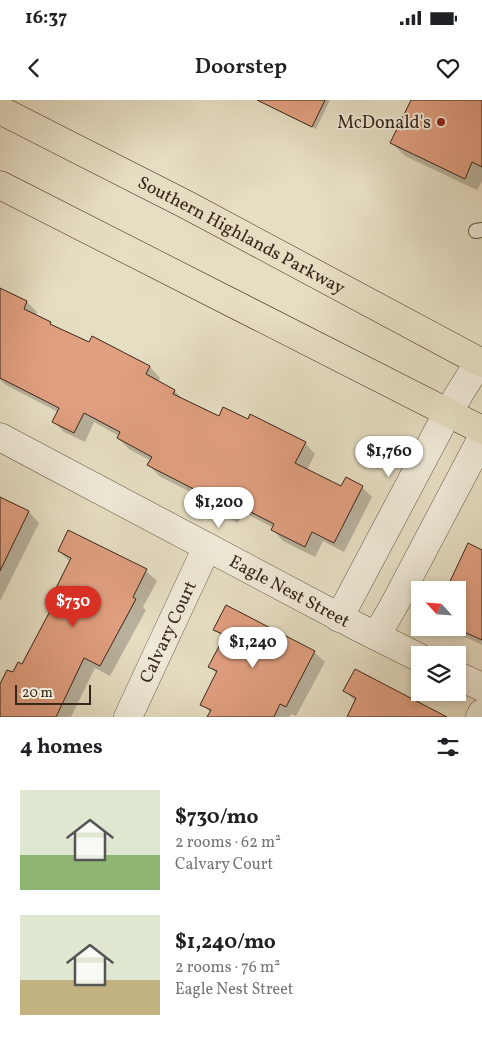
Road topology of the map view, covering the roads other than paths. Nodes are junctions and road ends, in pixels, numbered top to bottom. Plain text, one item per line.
1 (0, 110) edge
2 (0, 185) edge
3 (481, 361) edge
4 (448, 412) junction
5 (482, 430) edge
6 (0, 437) edge
7 (482, 438) edge
8 (207, 547) junction
9 (340, 618) junction
10 (376, 636) junction
11 (411, 654) edge
12 (466, 680) edge
13 (482, 687) edge
14 (482, 713) edge
15 (128, 717) edge
16 (480, 717) edge

1 - 3 main road, Southern Highlands Parkway
2 - 4 main road
3 - 4 street
4 - 5 main road
4 - 9 street
6 - 8 street, Eagle Nest Street
7 - 10 street
8 - 9 street, Eagle Nest Street
8 - 15 street, Calvary Court
9 - 10 street, Eagle Nest Street
10 - 11 street, Eagle Nest Street
12 - 13 street
14 - 16 street

